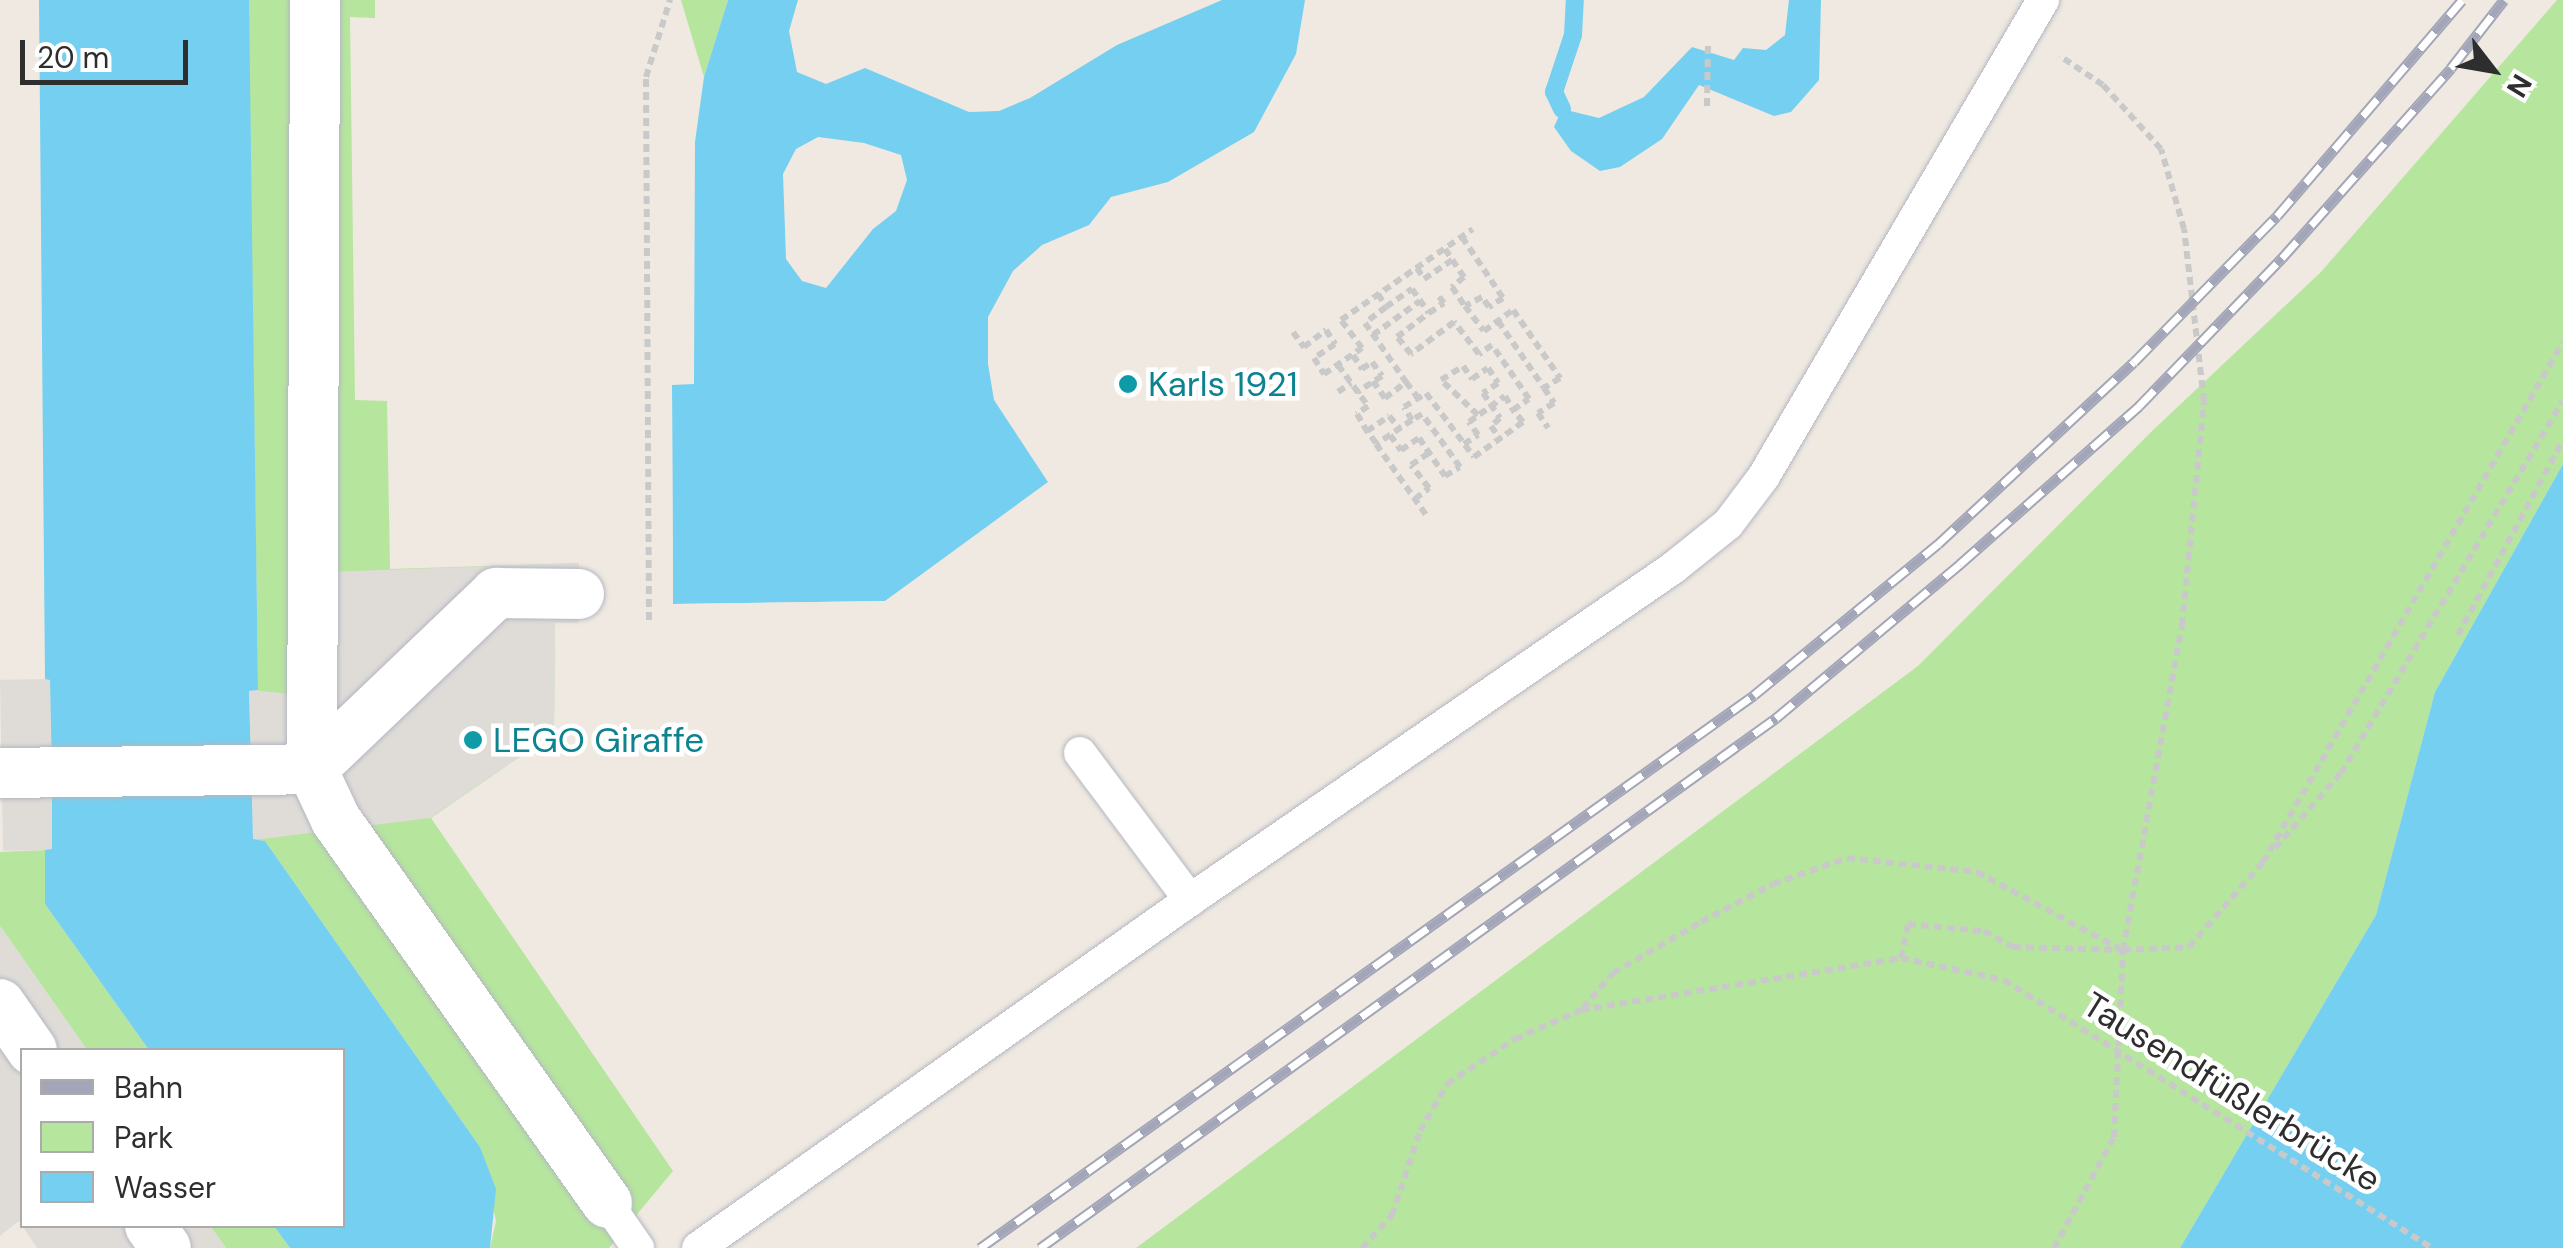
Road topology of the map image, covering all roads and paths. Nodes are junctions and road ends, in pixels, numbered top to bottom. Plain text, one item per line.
1 (315, 0) edge
2 (670, 0) edge
3 (2044, 0) edge
4 (2025, 33) junction
5 (1708, 42) dead end
6 (1706, 106) dead end
7 (1473, 229) dead end
8 (1462, 237) junction
9 (1445, 249) junction
10 (1452, 260) junction
11 (1417, 268) junction
12 (1378, 294) junction
13 (1437, 294) dead end
14 (1420, 301) junction
15 (1465, 306) junction
16 (1386, 307) junction
17 (1429, 314) junction
18 (1498, 321) junction
19 (1293, 332) dead end
20 (1373, 335) junction
21 (2563, 342) edge
22 (1353, 355) junction
23 (1338, 364) junction
24 (1373, 381) junction
25 (1406, 382) junction
26 (1351, 383) junction
27 (1544, 388) junction
28 (1338, 392) dead end
29 (1357, 392) junction
30 (1418, 398) junction
31 (2563, 401) edge
32 (1492, 406) junction
33 (1513, 410) junction
34 (1478, 415) junction
35 (1412, 420) junction
36 (1548, 428) dead end
37 (1400, 429) junction
38 (1367, 430) junction
39 (1390, 435) junction
40 (1500, 439) junction
41 (2563, 440) edge
42 (1376, 444) junction
43 (1464, 444) junction
44 (1429, 453) junction
45 (1414, 499) junction
46 (1426, 515) dead end
47 (579, 594) dead end
48 (649, 620) dead end
49 (2458, 636) dead end
50 (1080, 753) dead end
51 (312, 769) junction
52 (0, 773) edge
53 (2263, 862) junction
54 (1190, 900) junction
55 (2123, 950) junction
56 (1901, 958) junction
57 (0, 1004) edge
58 (1581, 1010) junction
59 (31, 1048) edge
60 (606, 1204) joint
61 (638, 1248) edge
62 (698, 1248) edge
63 (1362, 1248) edge
64 (2054, 1248) edge
65 (2432, 1248) edge

1 - 51 street
2 - 48 path
3 - 4 lane
4 - 54 lane
4 - 55 path
5 - 6 path
7 - 8 path
8 - 9 path
8 - 15 path
9 - 10 path
9 - 11 path
10 - 11 path
10 - 15 path
11 - 12 path
12 - 16 path
12 - 22 path
13 - 17 path
14 - 16 path
14 - 17 path
14 - 20 path
15 - 18 path
16 - 20 path
17 - 33 path
18 - 27 path
18 - 27 path
19 - 23 path
20 - 25 path
21 - 53 path
22 - 23 path
22 - 24 path
23 - 26 path
24 - 25 path
24 - 29 path
25 - 30 path
26 - 28 path
26 - 29 path
27 - 36 path
29 - 38 path
30 - 35 path
30 - 43 path
31 - 53 path
32 - 33 path
32 - 34 path
32 - 34 path
32 - 40 path
33 - 40 path
34 - 43 path
35 - 37 path
35 - 44 path
37 - 38 path
37 - 39 path
38 - 42 path
39 - 42 path
39 - 44 path
40 - 43 path
41 - 49 path
42 - 45 path
44 - 45 path
45 - 46 path
47 - 51 street
50 - 54 lane
51 - 52 street
51 - 60 street
53 - 55 path
54 - 62 lane
55 - 56 path
55 - 58 path
55 - 64 path
56 - 58 path
56 - 65 path, Tausendfüßlerbrücke, bridge
57 - 59 street
58 - 63 path
60 - 61 lane

